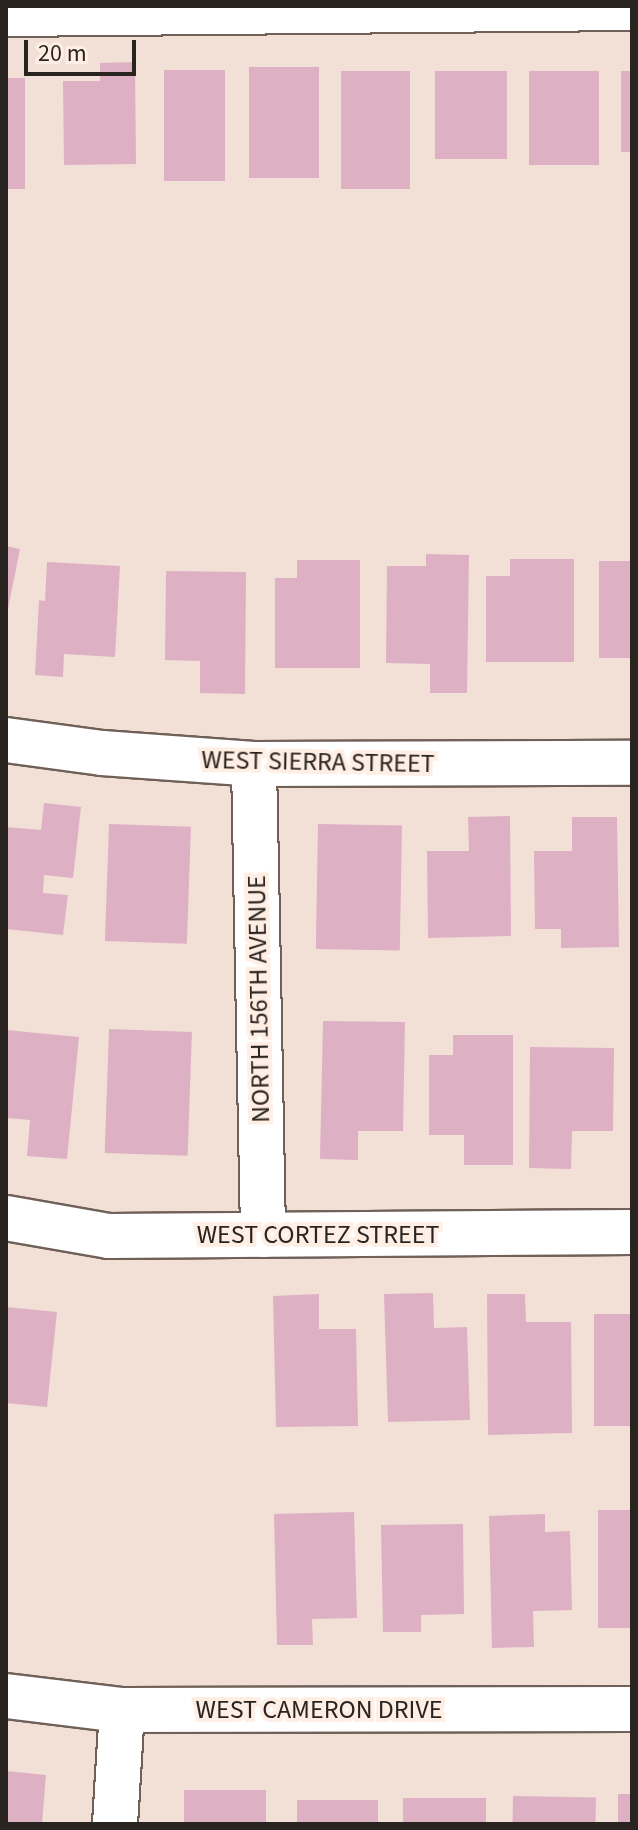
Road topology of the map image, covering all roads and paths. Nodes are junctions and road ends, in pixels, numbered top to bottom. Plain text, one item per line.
1 (632, 8) edge
2 (6, 14) edge
3 (6, 740) edge
4 (632, 763) edge
5 (254, 764) junction
6 (6, 1218) edge
7 (632, 1232) edge
8 (263, 1235) junction
9 (6, 1696) edge
10 (632, 1709) edge
11 (122, 1710) junction
12 (115, 1824) edge

1 - 2 street
3 - 5 street, WEST SIERRA STREET
4 - 5 street, WEST SIERRA STREET
5 - 8 street, NORTH 156TH AVENUE
6 - 8 street, WEST CORTEZ STREET
7 - 8 street, WEST CORTEZ STREET
9 - 11 street, WEST CAMERON DRIVE
10 - 11 street, WEST CAMERON DRIVE
11 - 12 street

